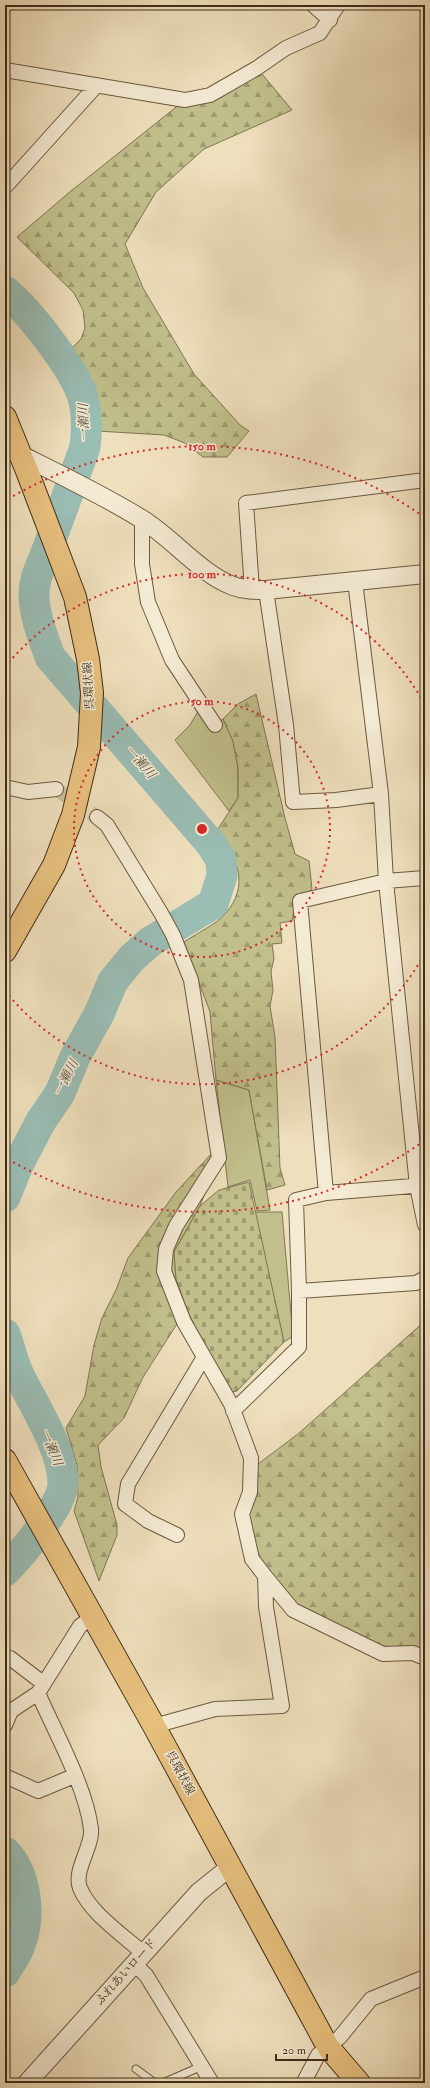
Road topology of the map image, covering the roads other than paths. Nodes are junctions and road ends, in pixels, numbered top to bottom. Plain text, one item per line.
1 (313, 5) edge
2 (339, 6) edge
3 (330, 20) junction
4 (5, 70) edge
5 (97, 85) junction
6 (6, 186) edge
7 (5, 418) edge
8 (13, 451) edge
9 (425, 480) edge
10 (142, 518) junction
11 (425, 574) edge
12 (355, 581) junction
13 (259, 590) junction
14 (215, 725) dead end
15 (5, 787) edge
16 (56, 790) tunnel mouth
17 (381, 794) junction
18 (97, 817) tunnel mouth
19 (425, 878) edge
20 (386, 881) junction
21 (5, 951) edge
22 (421, 1185) edge
23 (326, 1193) junction
24 (425, 1225) edge
25 (425, 1278) edge
26 (299, 1291) junction
27 (204, 1357) junction
28 (234, 1411) junction
29 (5, 1460) edge
30 (177, 1535) dead end
31 (265, 1576) junction
32 (92, 1617) junction
33 (5, 1658) edge
34 (425, 1658) edge
35 (40, 1688) junction
36 (5, 1725) edge
37 (154, 1726) junction
38 (5, 1776) edge
39 (74, 1776) junction
40 (230, 1867) junction
41 (139, 1958) junction
42 (425, 1977) edge
43 (328, 2047) junction
44 (202, 2066) junction
45 (136, 2069) dead end
46 (28, 2083) edge
47 (155, 2083) edge
48 (163, 2083) edge
49 (212, 2083) edge
50 (305, 2083) edge
51 (359, 2083) edge

1 - 3 street
2 - 3 street
3 - 5 street
4 - 5 street
5 - 6 street
7 - 8 main road, 呉環状線
8 - 10 street
8 - 21 main road, 呉環状線
9 - 13 street
10 - 13 street
10 - 14 street
11 - 12 street
12 - 13 street
12 - 17 street
13 - 17 street
15 - 16 street
17 - 20 street
18 - 27 street
19 - 20 street
20 - 22 street
20 - 23 street
22 - 23 street
22 - 24 street
23 - 26 street
25 - 26 street
26 - 28 street
27 - 28 street
27 - 30 street
28 - 31 street
29 - 32 main road, 呉環状線
31 - 34 street
31 - 37 street
32 - 35 street
32 - 37 main road, 呉環状線
33 - 35 street
35 - 36 street
35 - 39 street
37 - 40 main road, 呉環状線
38 - 39 street
39 - 41 street
40 - 41 street, ふれあいロード
40 - 43 main road, 呉環状線
41 - 44 street
41 - 46 street, ふれあいロード
42 - 43 street
43 - 50 street
43 - 51 main road, 呉環状線
44 - 48 lane
44 - 49 street
45 - 47 lane

